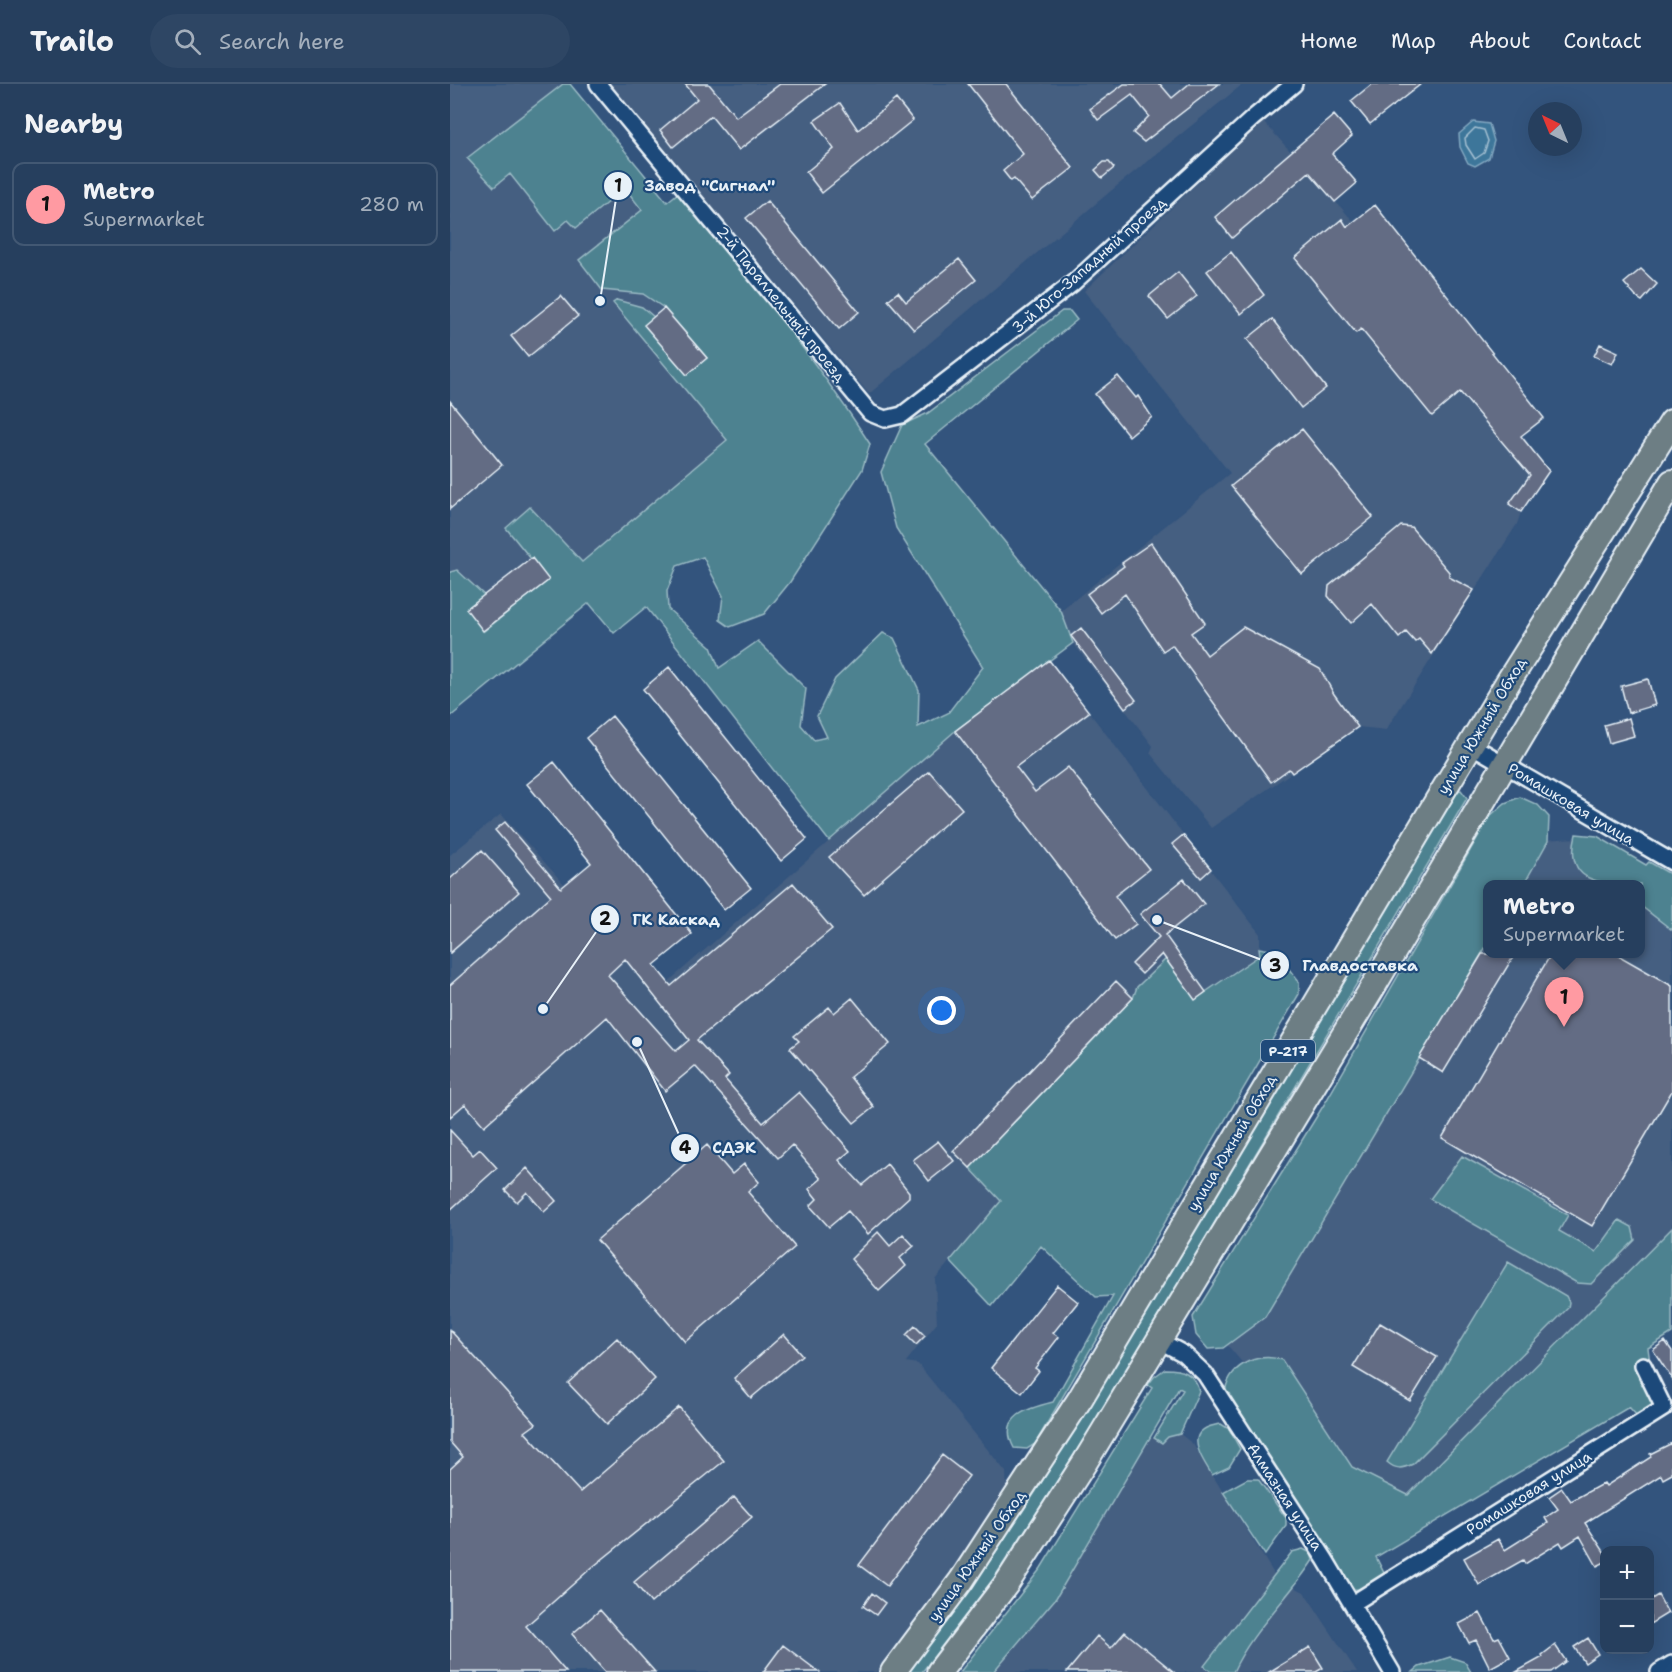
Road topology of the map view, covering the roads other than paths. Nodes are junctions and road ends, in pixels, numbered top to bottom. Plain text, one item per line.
1 (598, 84) edge
2 (1294, 84) edge
3 (870, 414) joint
4 (1672, 422) edge
5 (1672, 482) edge
6 (1471, 745) junction
7 (1505, 764) junction
8 (1672, 862) edge
9 (1158, 1340) junction
10 (1643, 1365) dead end
11 (1352, 1604) junction
12 (1672, 1664) edge
13 (893, 1672) edge
14 (939, 1672) edge
15 (1392, 1672) edge
16 (1659, 1672) edge

1 - 3 street, 2-й Параллельный проезд
2 - 3 street, 3-й Юго-Западный проезд
4 - 6 main road, улица Южный Обход / Р-217
5 - 7 main road, Р-217
6 - 7 street, Ромашковая улица
6 - 13 main road, улица Южный Обход / Р-217
7 - 8 street, Ромашковая улица
7 - 9 main road, Р-217
9 - 11 street, Алмазная улица
9 - 14 main road, Р-217
10 - 11 street, Ромашковая улица
11 - 15 street, Алмазная улица
12 - 16 street

